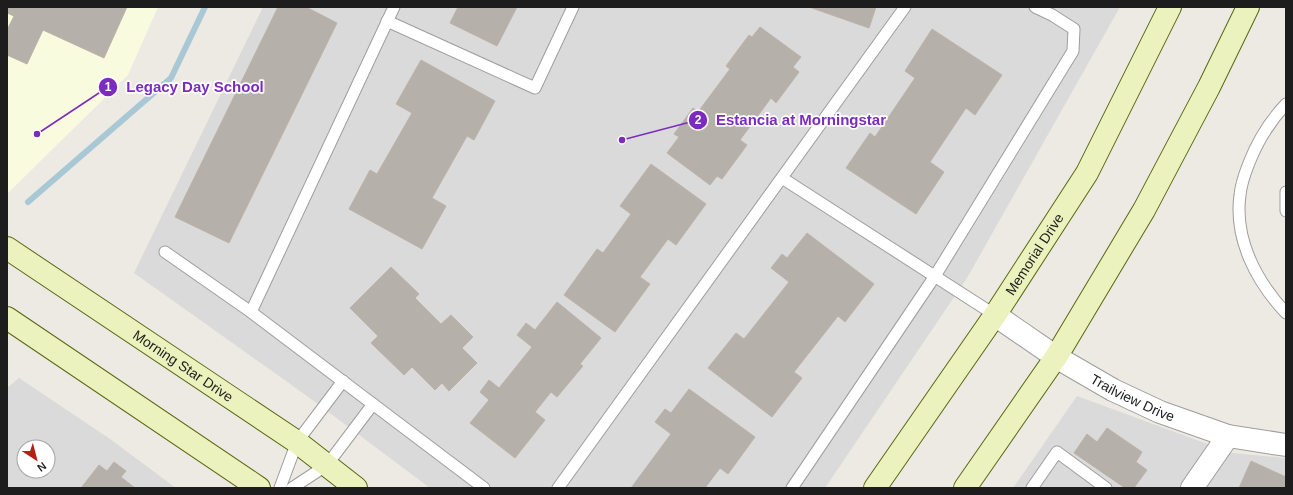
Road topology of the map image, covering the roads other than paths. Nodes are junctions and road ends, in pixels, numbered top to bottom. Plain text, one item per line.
1 (394, 7) edge
2 (573, 7) edge
3 (905, 7) edge
4 (1035, 7) edge
5 (1170, 7) edge
6 (1248, 7) edge
7 (388, 21) junction
8 (1286, 104) edge
9 (782, 178) junction
10 (1286, 192) edge
11 (1286, 212) edge
12 (7, 249) edge
13 (165, 252) dead end
14 (934, 276) junction
15 (250, 312) junction
16 (1286, 312) edge
17 (995, 315) junction
18 (7, 318) edge
19 (1056, 358) junction
20 (343, 381) junction
21 (373, 404) junction
22 (1228, 436) junction
23 (297, 442) junction
24 (1286, 445) edge
25 (327, 465) junction
26 (259, 488) edge
27 (280, 488) edge
28 (292, 488) edge
29 (356, 488) edge
30 (484, 488) edge
31 (558, 488) edge
32 (792, 488) edge
33 (876, 488) edge
34 (965, 488) edge
35 (1032, 488) edge
36 (1106, 488) edge
37 (1192, 488) edge

1 - 7 lane
2 - 7 lane
3 - 9 lane
4 - 14 lane
5 - 17 main road, Memorial Drive
6 - 19 main road
7 - 15 lane
8 - 16 lane
9 - 14 lane
9 - 31 lane
10 - 11 lane
12 - 23 main road, Morning Star Drive
13 - 15 lane
14 - 17 lane
14 - 32 lane
15 - 20 lane
17 - 19 street, Trailview Drive
17 - 33 main road, Memorial Drive
18 - 26 main road
19 - 22 street, Trailview Drive
19 - 34 main road
20 - 21 lane
20 - 23 lane
21 - 25 lane
21 - 30 lane
22 - 24 street, Trailview Drive
22 - 37 street
23 - 25 main road, Morning Star Drive
23 - 27 lane
25 - 28 lane
25 - 29 main road, Morning Star Drive
35 - 36 lane

